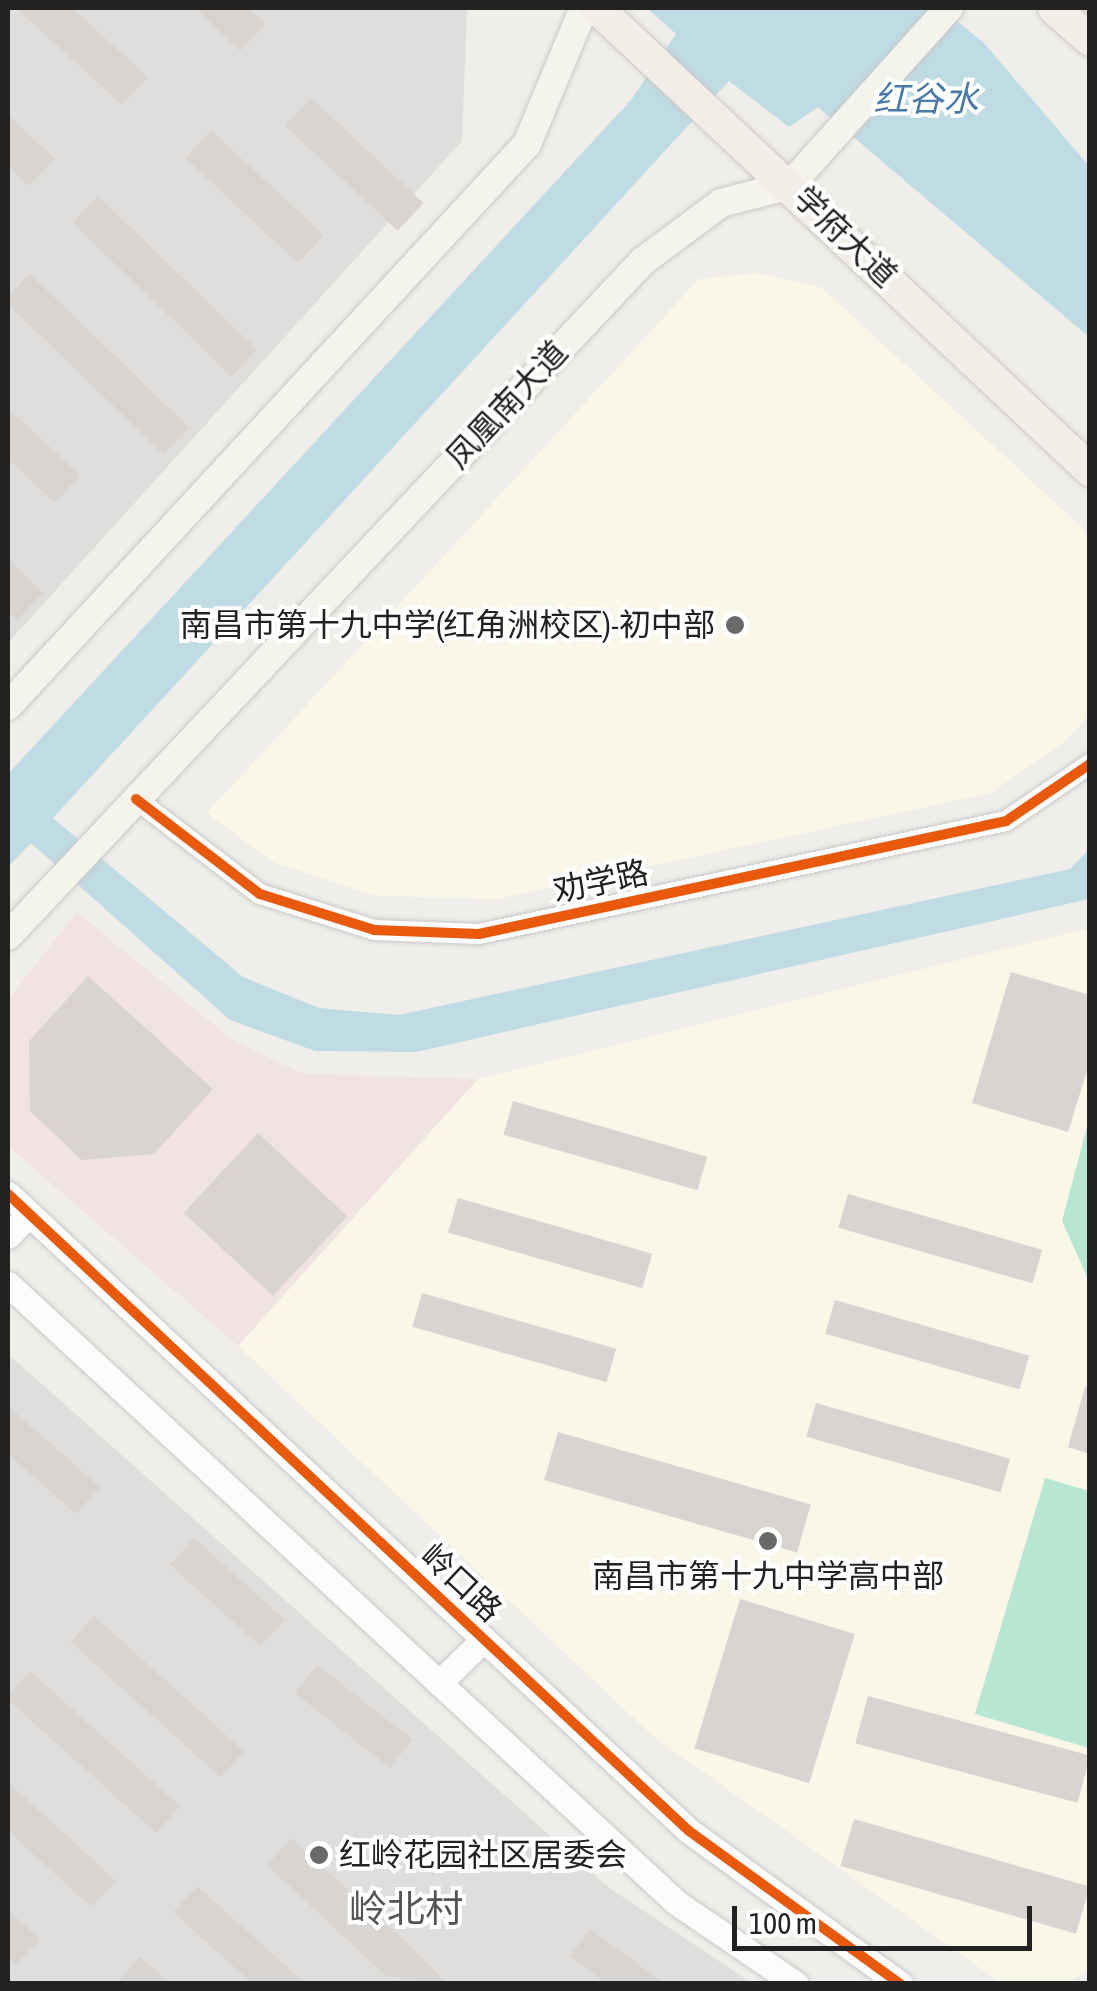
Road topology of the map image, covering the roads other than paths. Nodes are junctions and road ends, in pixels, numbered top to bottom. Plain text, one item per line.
1 (584, 8) edge
2 (597, 8) edge
3 (949, 8) edge
4 (1054, 8) edge
5 (1090, 40) edge
6 (790, 185) junction
7 (1090, 470) edge
8 (11, 695) edge
9 (1090, 764) edge
10 (136, 799) junction
11 (8, 936) edge
12 (8, 1194) edge
13 (29, 1214) junction
14 (8, 1236) edge
15 (8, 1284) edge
16 (484, 1639) junction
17 (439, 1683) junction
18 (796, 1984) edge
19 (900, 1984) edge

1 - 8 main road
2 - 6 main road, 学府大道
3 - 6 main road
4 - 5 main road
6 - 7 main road, 学府大道
6 - 10 main road, 凤凰南大道
9 - 10 street, 劝学路
10 - 11 main road, 凤凰南大道
12 - 13 street, 岭口路
13 - 14 street
13 - 16 street, 岭口路
15 - 17 street
16 - 17 street
16 - 19 street, 岭口路
17 - 18 street

